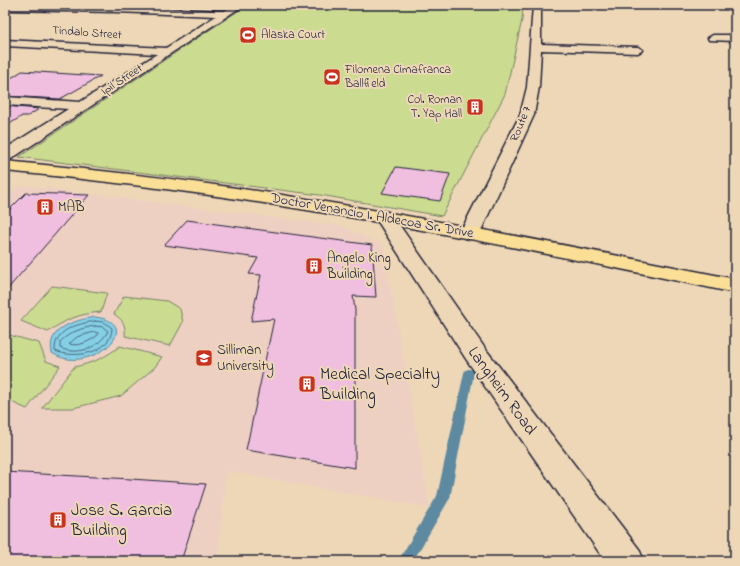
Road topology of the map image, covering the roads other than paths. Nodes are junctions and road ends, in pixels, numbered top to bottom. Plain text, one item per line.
1 (240, 5) edge
2 (537, 5) edge
3 (47, 6) edge
4 (5, 7) edge
5 (226, 14) junction
6 (713, 38) dead end
7 (735, 38) edge
8 (5, 43) edge
9 (536, 47) junction
10 (638, 50) dead end
11 (167, 51) junction
12 (5, 100) edge
13 (82, 106) junction
14 (5, 156) edge
15 (5, 166) edge
16 (384, 217) junction
17 (470, 233) junction
18 (735, 286) edge
19 (626, 561) edge

1 - 5 street, Ipil Street
2 - 9 street, Route 7
3 - 4 street
3 - 5 street
5 - 11 street, Ipil Street
6 - 7 street
8 - 11 street, Tindalo Street
9 - 10 street
9 - 17 street, Route 7
11 - 13 street, Ipil Street
12 - 13 street
13 - 14 street, Ipil Street
15 - 16 highway, Doctor Venancio I. Aldecoa Sr. Drive
16 - 17 highway, Doctor Venancio I. Aldecoa Sr. Drive
16 - 19 street, Langheim Road
17 - 18 highway, Doctor Venancio I. Aldecoa Sr. Drive

